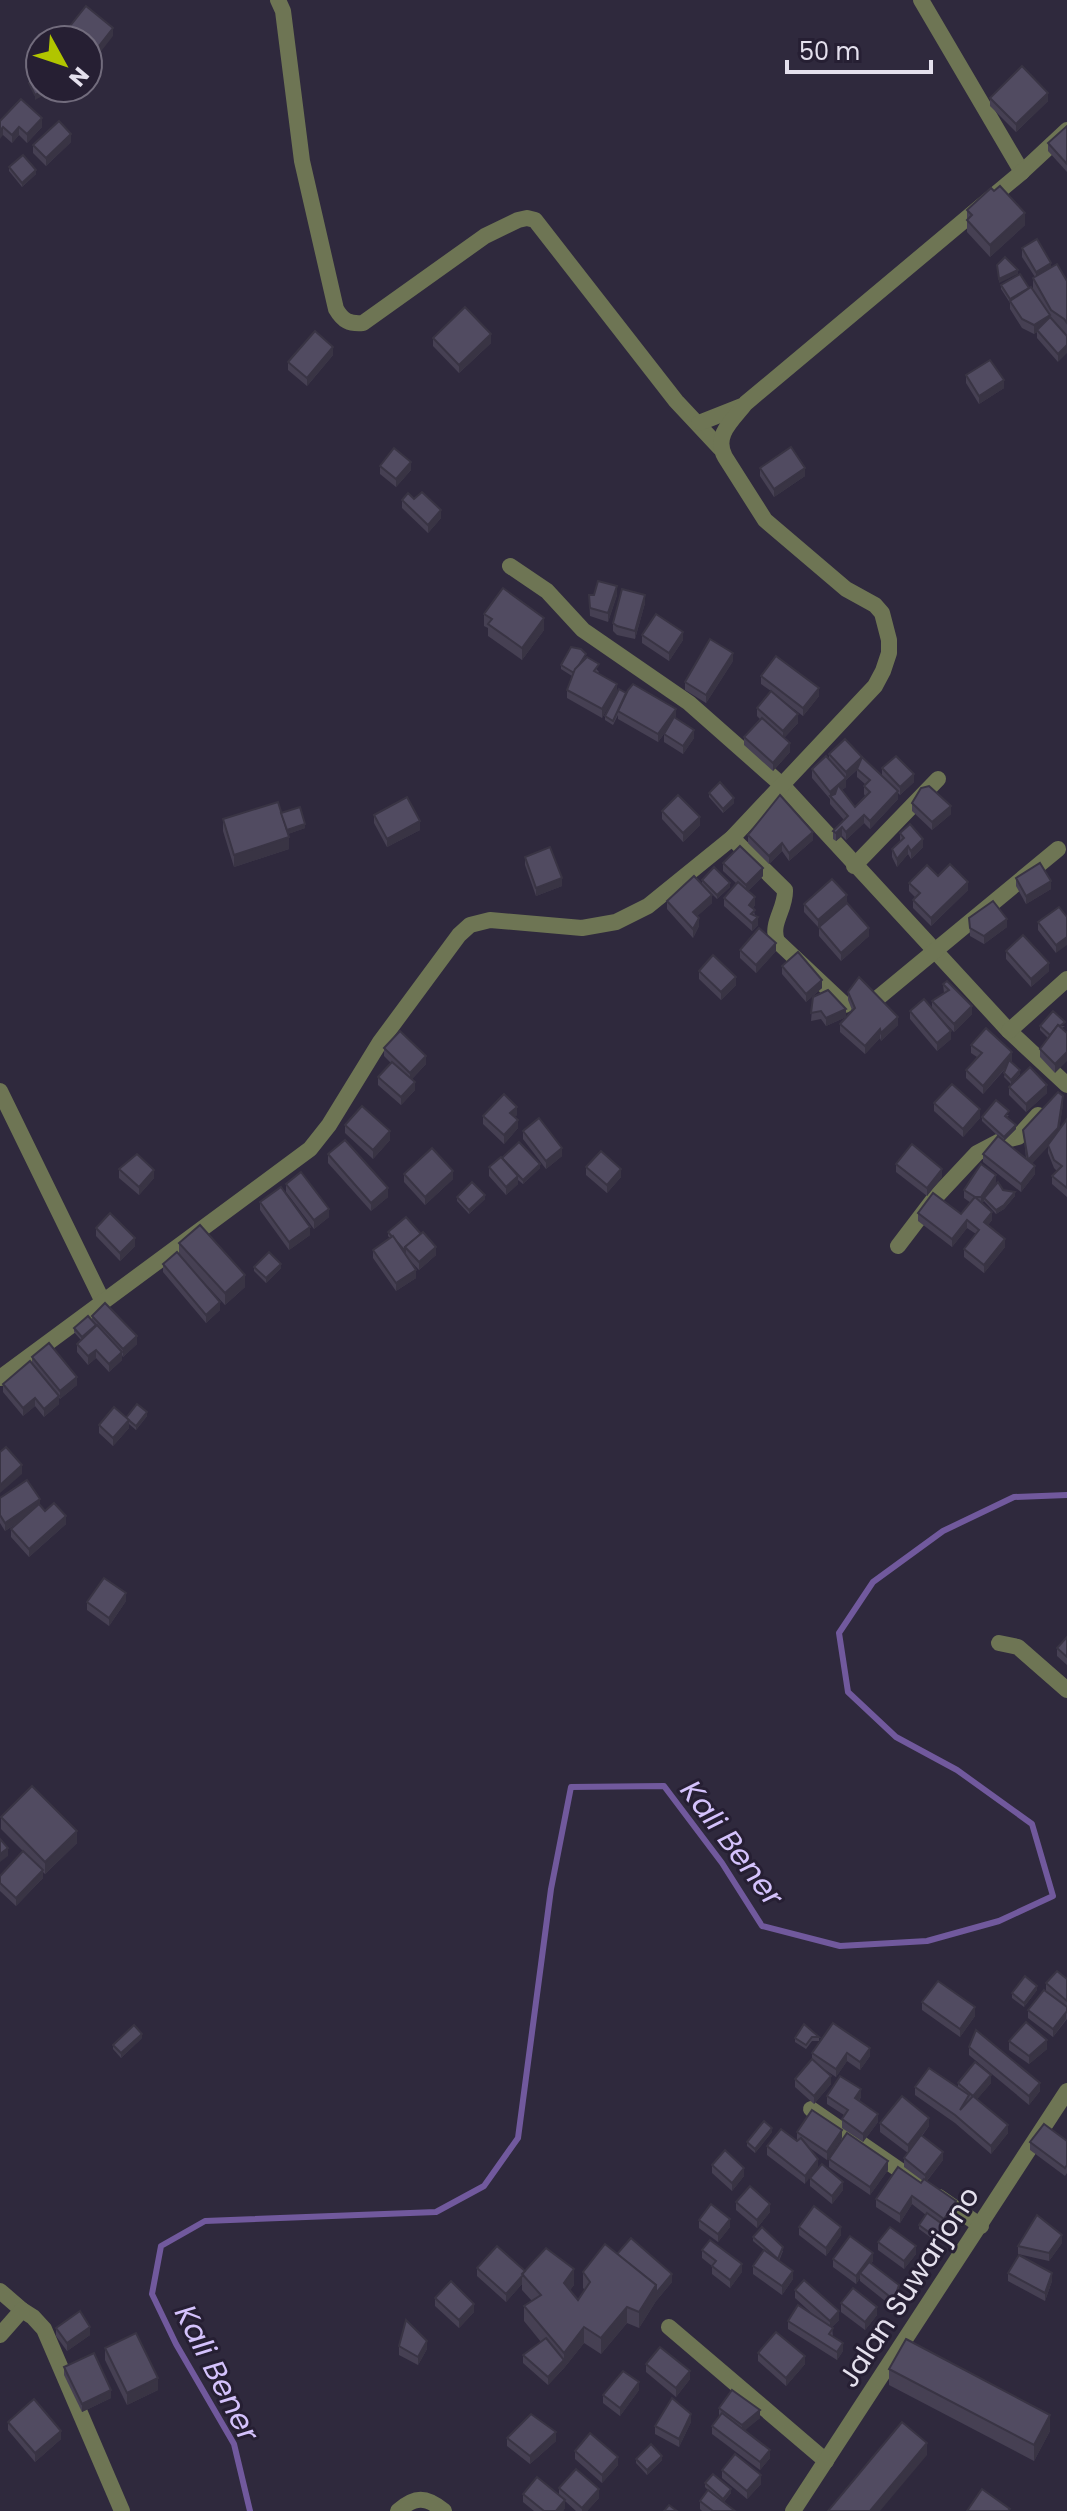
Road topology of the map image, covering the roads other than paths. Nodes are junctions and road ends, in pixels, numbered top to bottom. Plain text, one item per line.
1 (278, 0) edge
2 (921, 0) edge
3 (1067, 130) edge
4 (1022, 172) junction
5 (746, 403) junction
6 (699, 423) junction
7 (720, 448) junction
8 (510, 566) dead end
9 (938, 779) dead end
10 (783, 786) junction
11 (732, 838) junction
12 (1058, 849) dead end
13 (854, 866) junction
14 (934, 951) junction
15 (1067, 979) edge
16 (879, 997) edge
17 (845, 1005) edge
18 (1009, 1031) junction
19 (0, 1091) edge
20 (1059, 1094) edge
21 (898, 1246) dead end
22 (103, 1302) junction
23 (0, 1378) edge
24 (999, 1643) dead end
25 (1067, 1690) edge
26 (1067, 2091) edge
27 (811, 2109) edge
28 (981, 2226) junction
29 (0, 2291) edge
30 (22, 2310) junction
31 (669, 2327) dead end
32 (0, 2335) edge
33 (826, 2461) junction
34 (122, 2511) edge
35 (398, 2511) edge
36 (444, 2511) edge
37 (793, 2511) edge

1 - 6 street
2 - 4 street
3 - 4 street
4 - 5 street
5 - 6 street
5 - 7 street
6 - 7 street
7 - 10 street
8 - 10 street
9 - 13 street
10 - 11 street
10 - 13 street
11 - 17 street
11 - 22 street
12 - 14 street
13 - 14 street
14 - 16 street
14 - 18 street
15 - 18 street
18 - 20 street
19 - 22 street
20 - 21 street
22 - 23 street
24 - 25 street
26 - 28 street, Jalan Suwarjono
27 - 28 street
28 - 33 street, Jalan Suwarjono
29 - 30 street
30 - 32 street
30 - 34 street
31 - 33 street
33 - 37 street, Jalan Suwarjono
35 - 36 street

